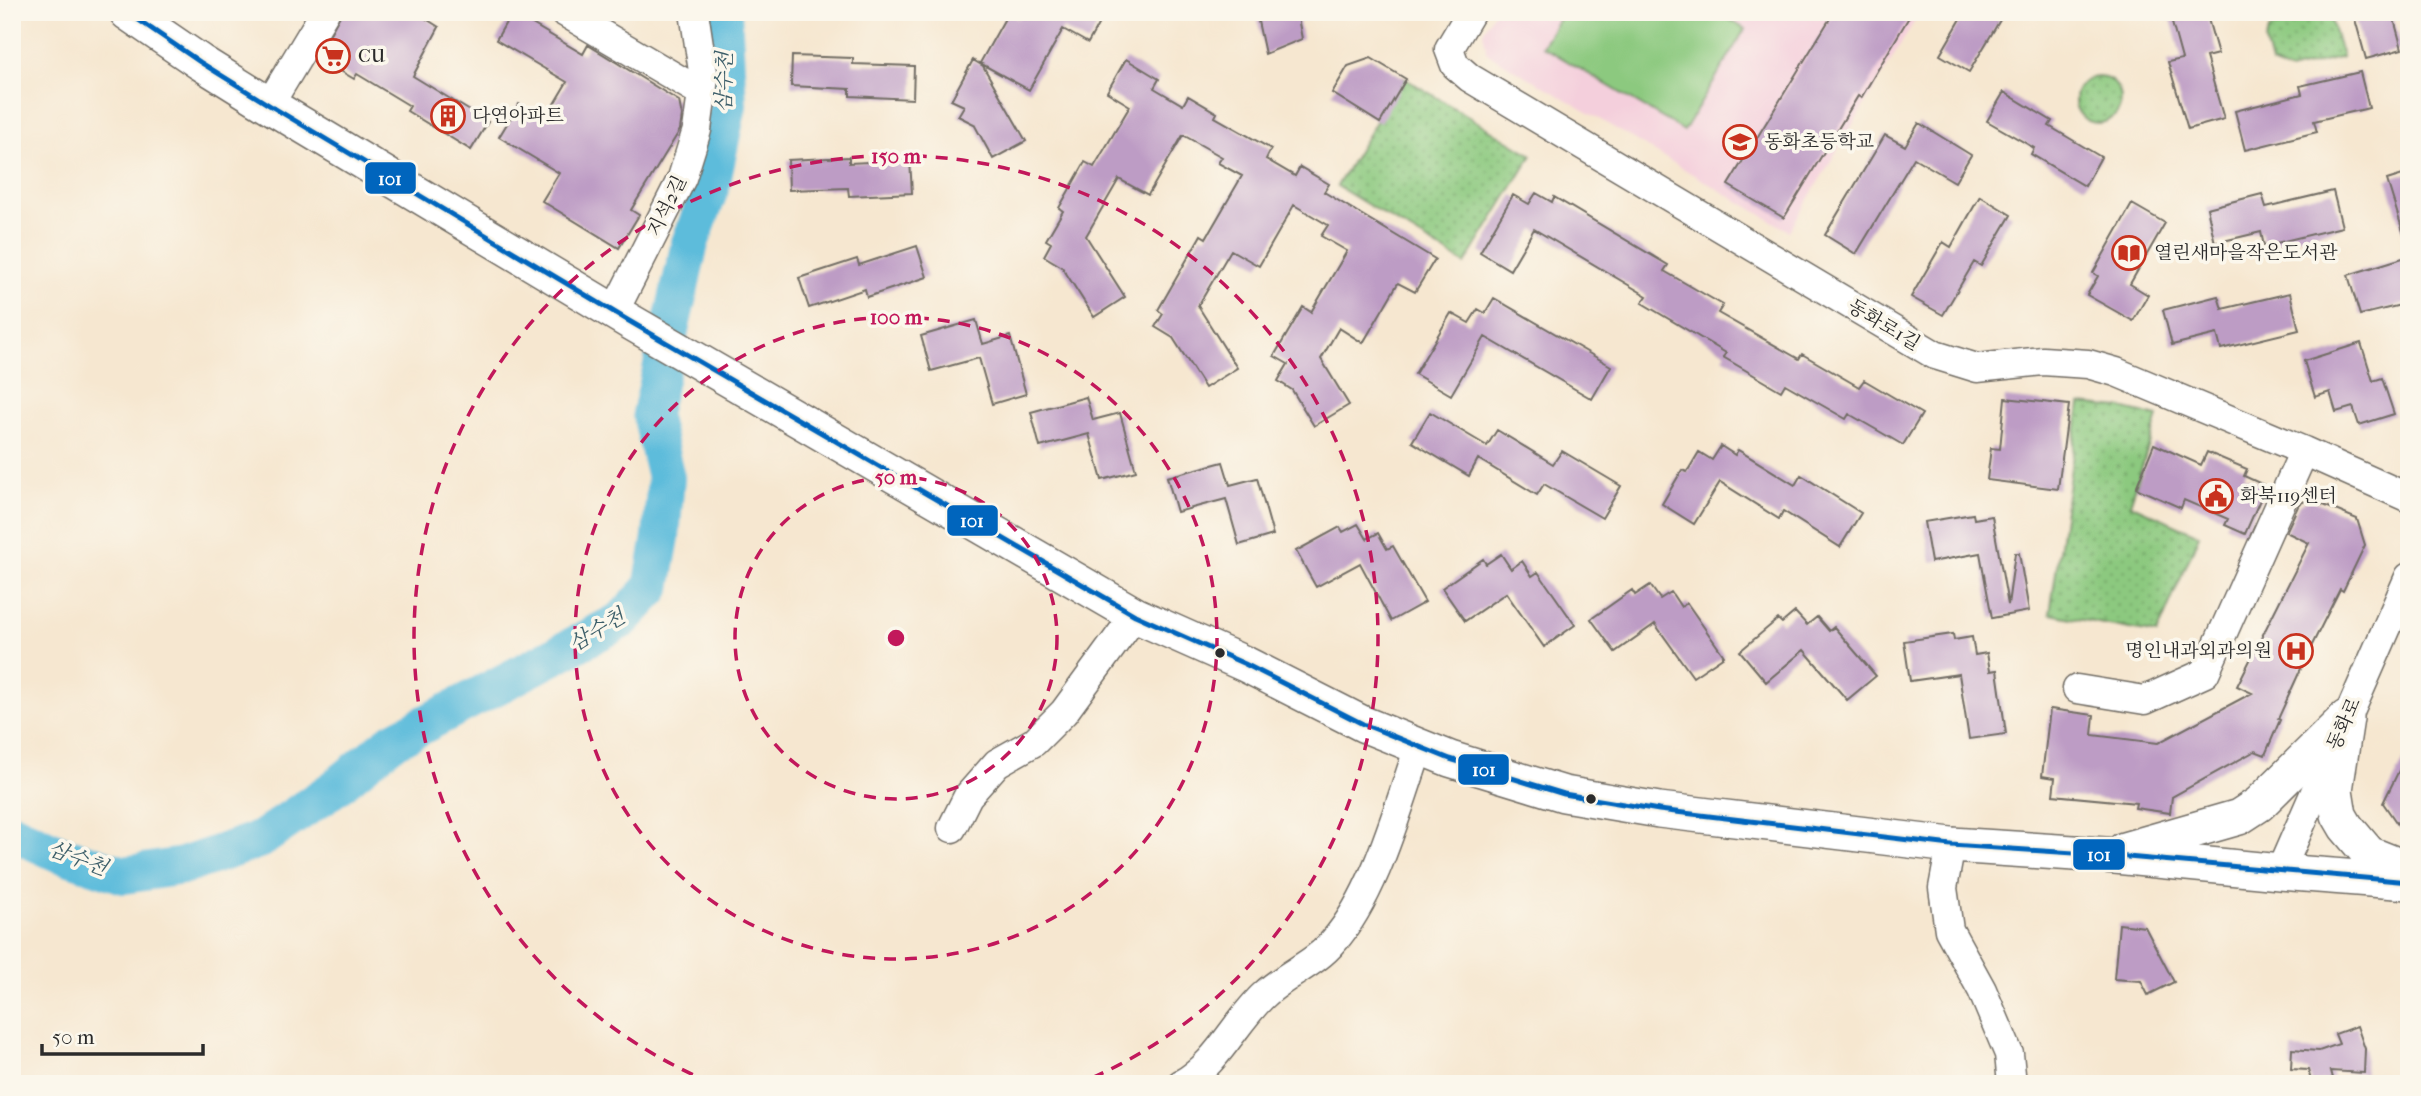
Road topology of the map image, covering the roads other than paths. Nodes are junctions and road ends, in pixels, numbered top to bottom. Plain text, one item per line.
1 (127, 12) edge
2 (325, 12) edge
3 (564, 12) edge
4 (694, 12) edge
5 (1471, 12) edge
6 (702, 93) junction
7 (269, 105) junction
8 (621, 316) junction
9 (2304, 451) junction
10 (2409, 498) edge
11 (2409, 577) edge
12 (1135, 615) junction
13 (2077, 689) dead end
14 (2346, 718) junction
15 (1419, 747) junction
16 (952, 828) dead end
17 (1951, 845) junction
18 (2105, 855) junction
19 (2409, 870) edge
20 (2280, 872) junction
21 (2409, 882) edge
22 (1181, 1084) edge
23 (2012, 1084) edge

1 - 7 main road
2 - 7 street
3 - 6 street
4 - 6 street, 지석2길
5 - 9 street, 동화로1길
6 - 8 street, 지석2길
7 - 8 main road
8 - 12 main road
9 - 10 street, 동화로1길
9 - 13 street
11 - 14 street, 동화로
12 - 15 main road
12 - 16 street
14 - 18 main road
14 - 19 main road
14 - 20 street, 동화로
15 - 17 main road
15 - 22 street
17 - 18 main road
17 - 23 street
18 - 20 main road
20 - 21 main road

